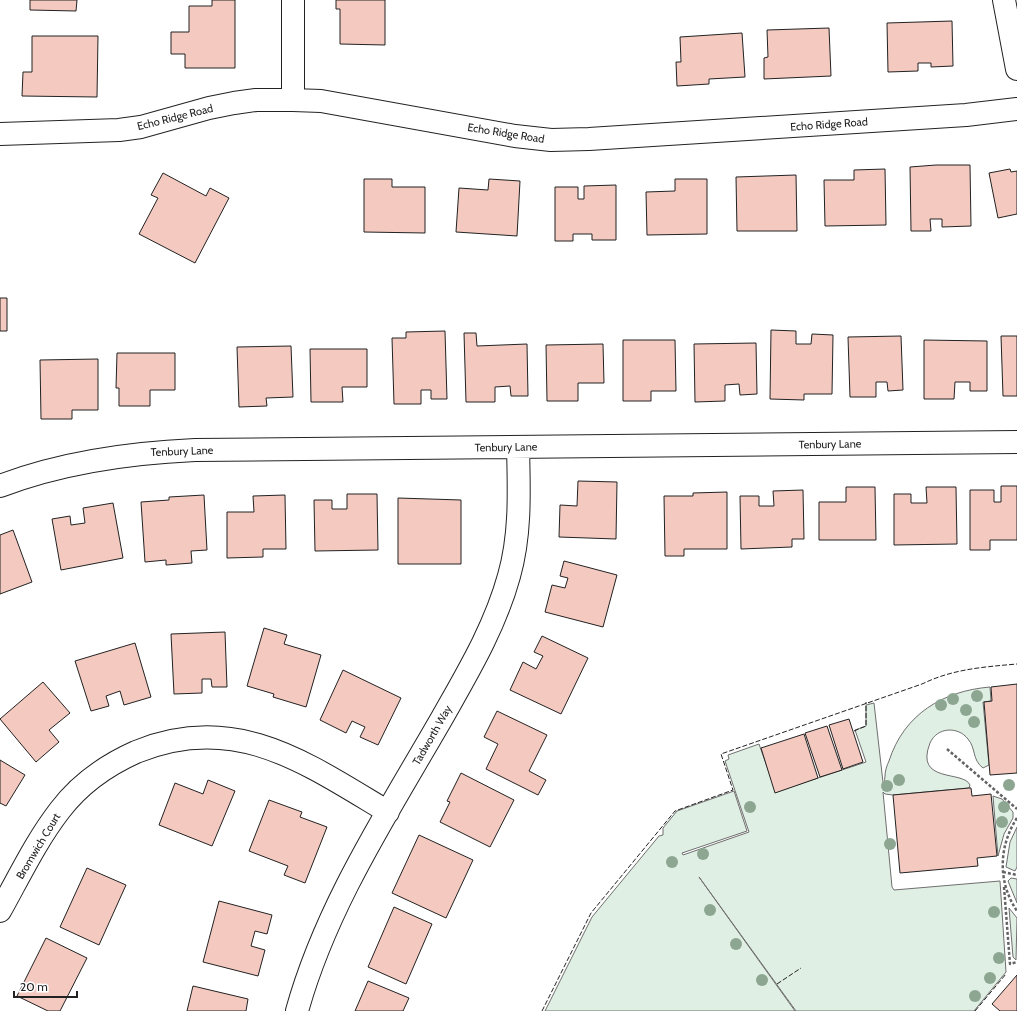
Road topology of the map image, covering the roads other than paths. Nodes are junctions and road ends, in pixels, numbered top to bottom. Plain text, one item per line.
1 (293, 0) edge
2 (1004, 0) edge
3 (1017, 69) edge
4 (293, 100) junction
5 (1017, 109) edge
6 (0, 134) edge
7 (1017, 442) edge
8 (518, 447) junction
9 (0, 486) edge
10 (388, 812) junction
11 (0, 911) edge
12 (297, 1011) edge

1 - 4 street
2 - 3 street
4 - 5 street, Echo Ridge Road
4 - 6 street, Echo Ridge Road
7 - 8 street, Tenbury Lane
8 - 9 street, Tenbury Lane
8 - 10 street, Tadworth Way
10 - 11 street, Bromwich Court
10 - 12 street, Tadworth Way

